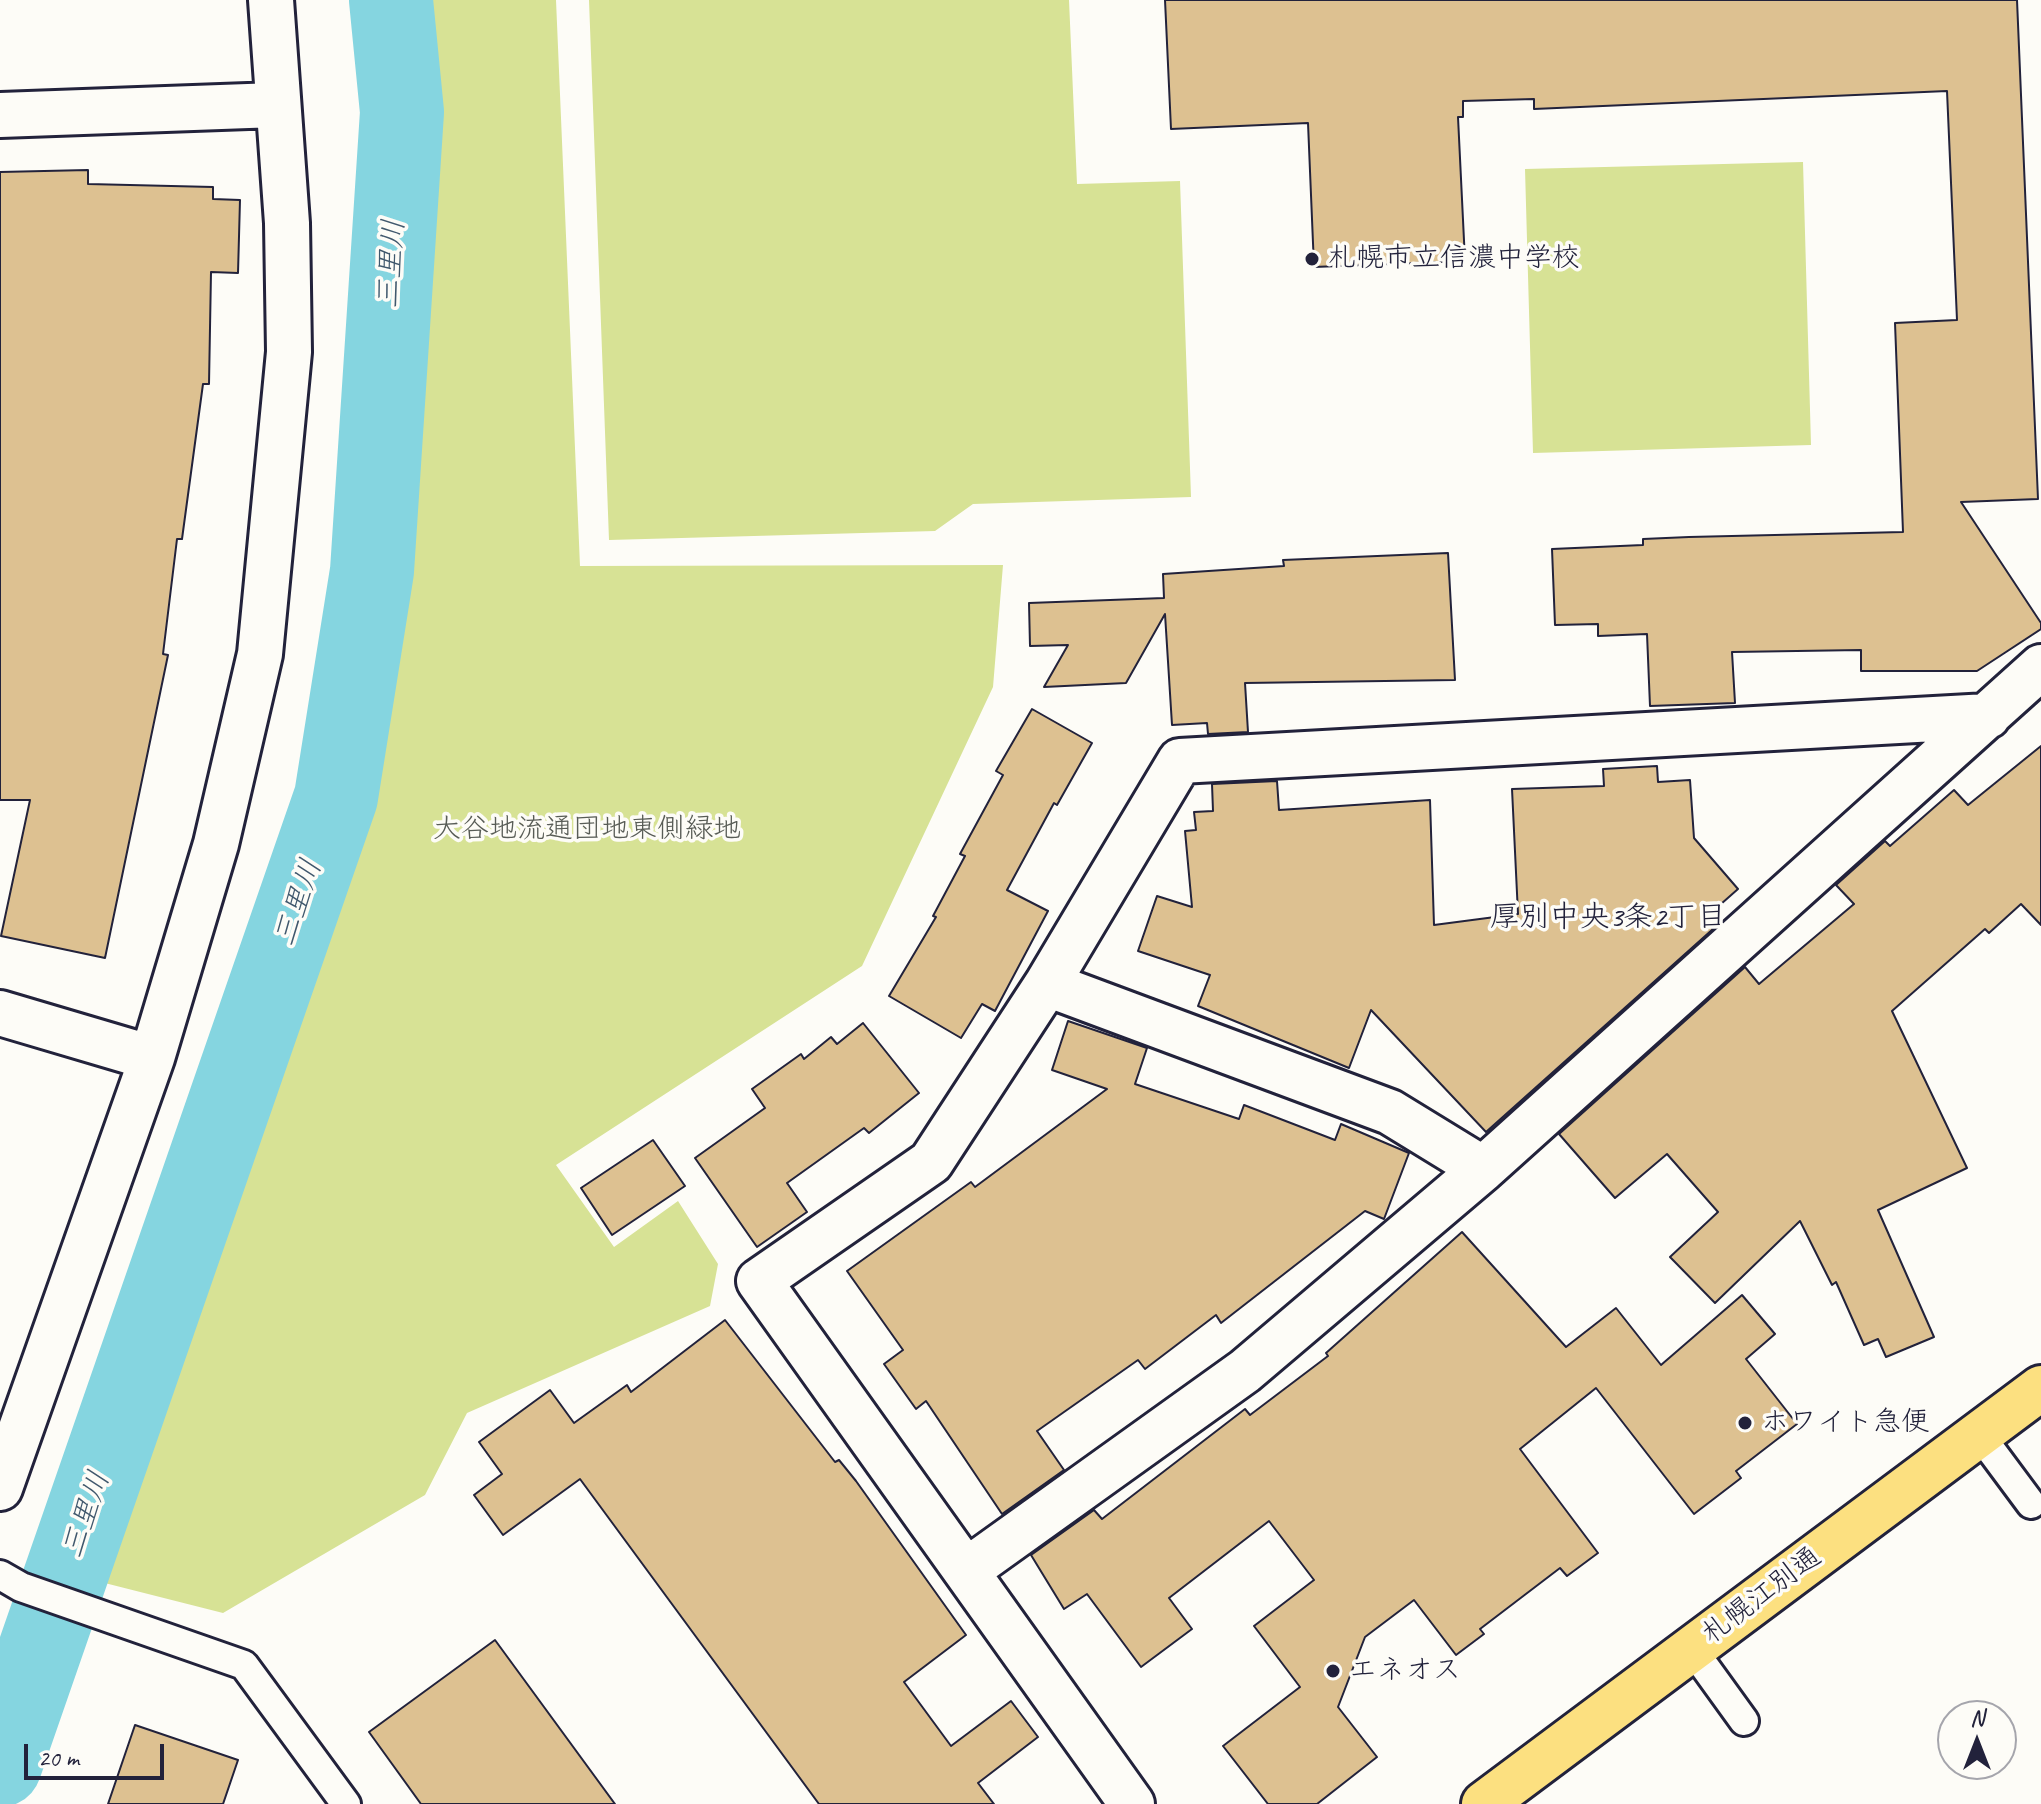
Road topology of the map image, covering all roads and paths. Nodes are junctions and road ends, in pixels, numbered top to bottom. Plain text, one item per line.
1 (271, 0) edge
2 (276, 105) junction
3 (0, 115) edge
4 (2041, 667) edge
5 (1988, 716) junction
6 (1047, 984) junction
7 (0, 1013) edge
8 (152, 1058) junction
9 (1483, 1169) junction
10 (2041, 1388) edge
11 (1979, 1434) junction
12 (0, 1488) edge
13 (2031, 1504) dead end
14 (966, 1571) junction
15 (10, 1581) edge
16 (1692, 1649) junction
17 (1744, 1721) dead end
18 (346, 1804) edge
19 (1132, 1804) edge
20 (1484, 1804) edge

1 - 2 street
2 - 3 street
2 - 8 street
4 - 5 street
5 - 6 street
5 - 9 street
6 - 9 street
6 - 14 street
7 - 8 street
8 - 12 street
9 - 14 street
10 - 11 highway, 札幌江別通
11 - 13 lane
11 - 16 highway, 札幌江別通
14 - 19 street
15 - 18 lane
16 - 17 lane
16 - 20 highway, 札幌江別通

